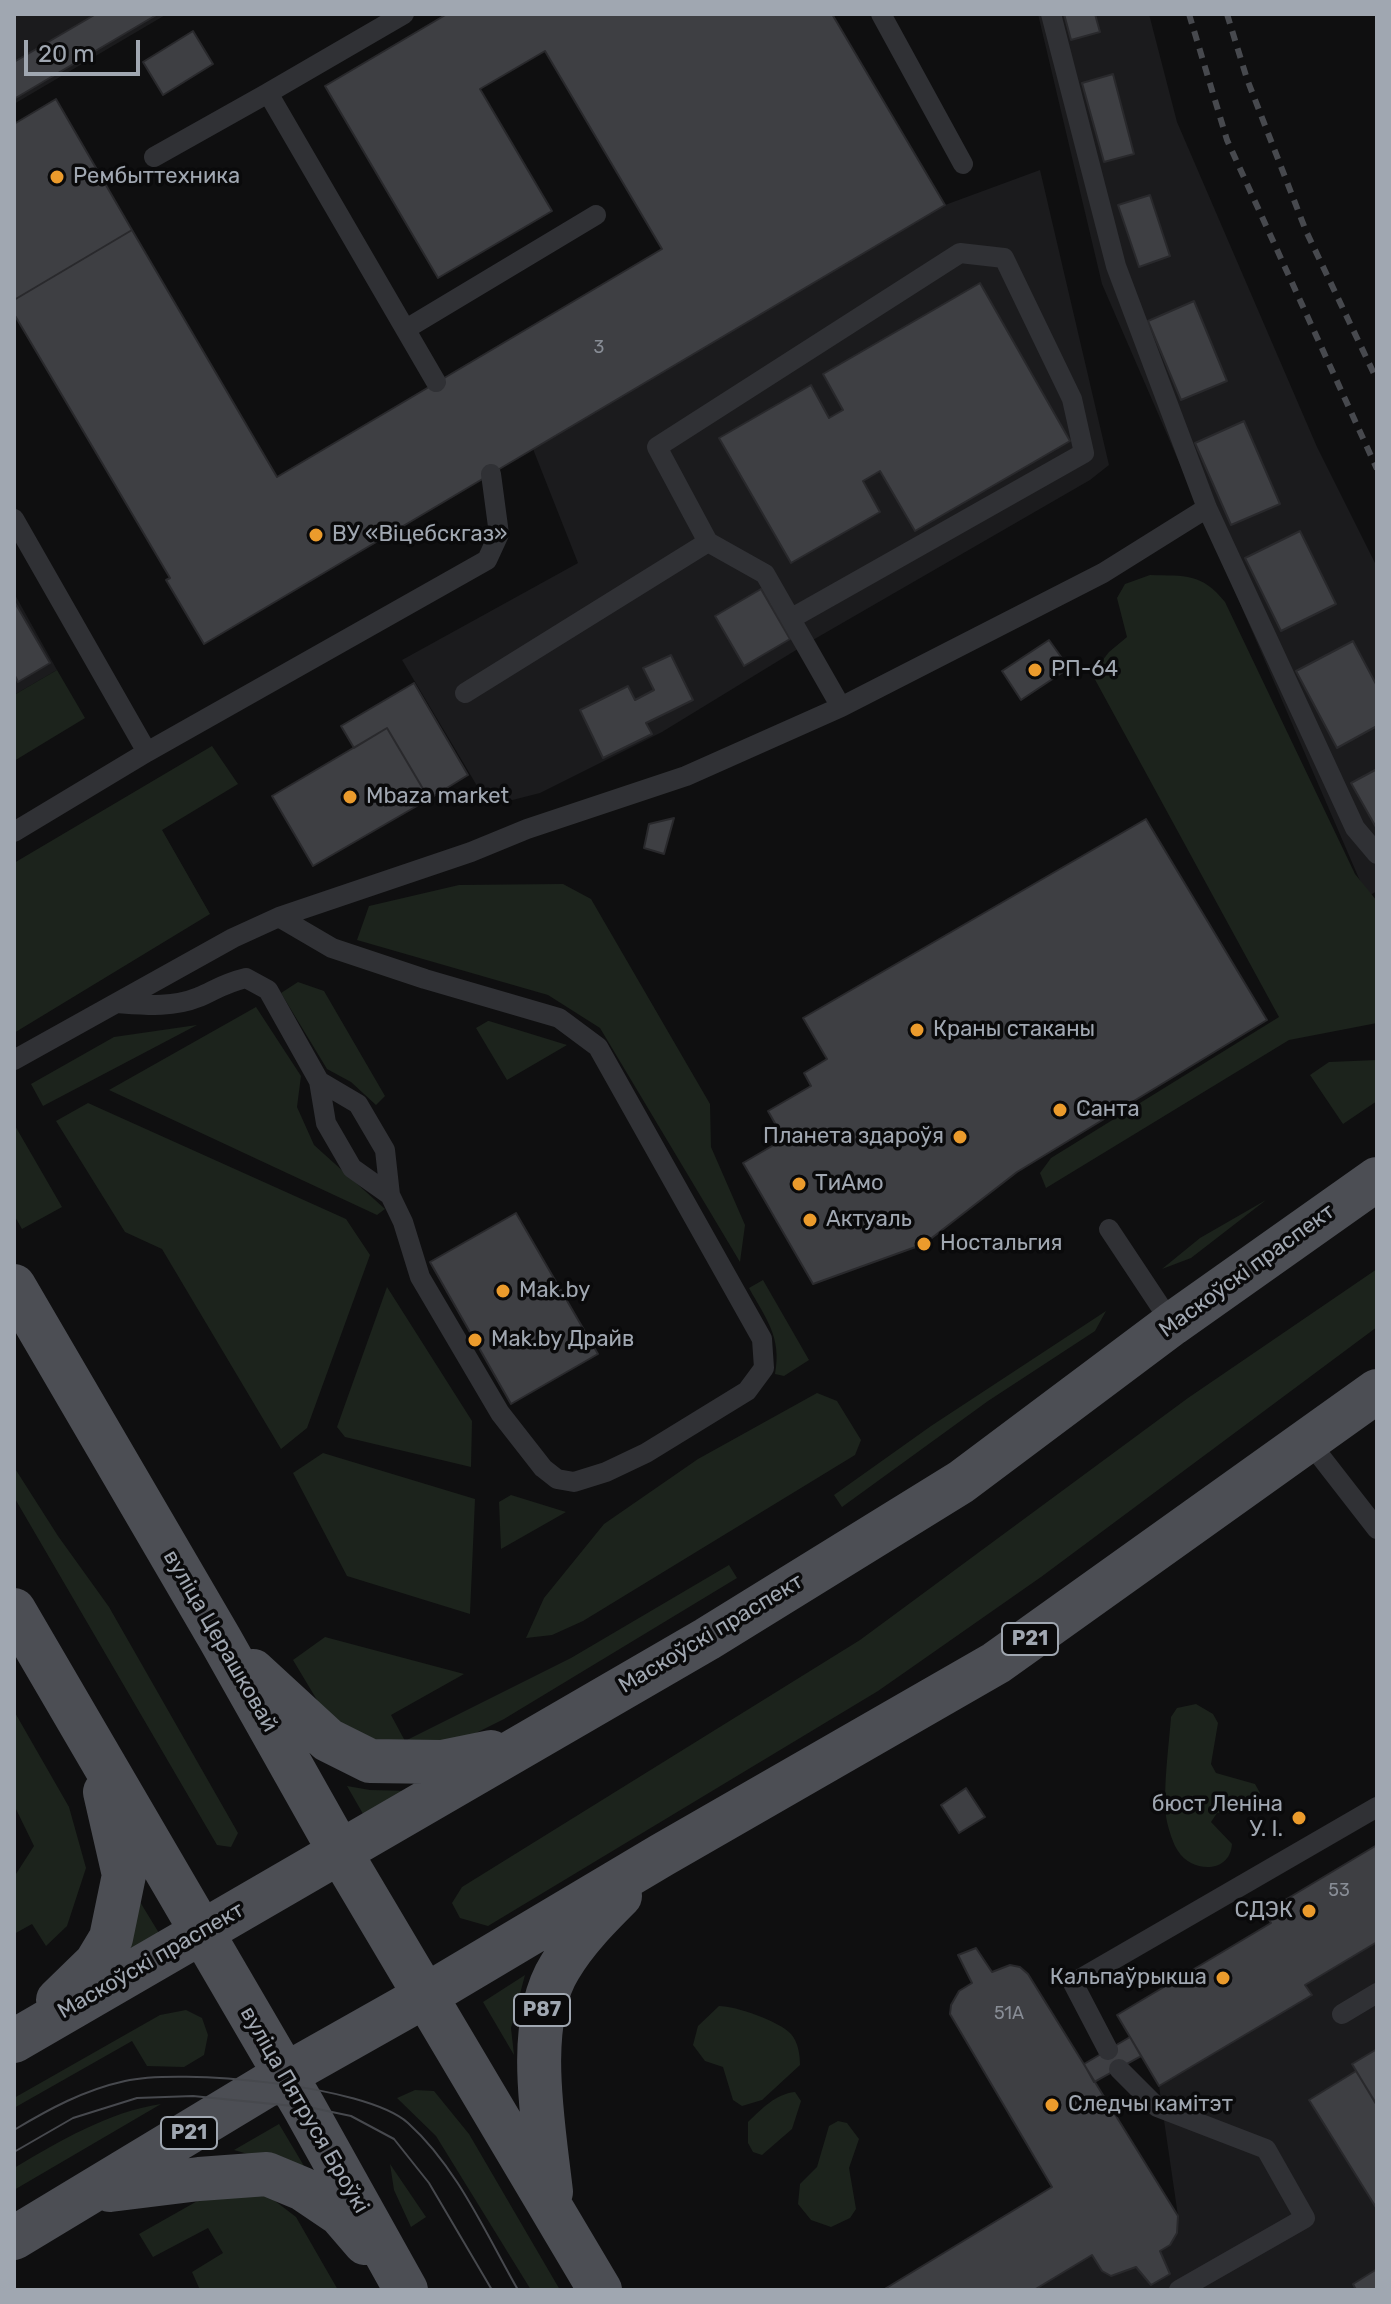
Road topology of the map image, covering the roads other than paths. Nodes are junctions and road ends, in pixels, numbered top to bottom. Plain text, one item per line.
1 (404, 14) edge
2 (881, 14) edge
3 (1051, 14) edge
4 (268, 93) junction
5 (154, 157) dead end
6 (963, 164) dead end
7 (596, 215) dead end
8 (406, 329) junction
9 (436, 382) dead end
10 (491, 474) dead end
11 (1207, 508) junction
12 (14, 519) edge
13 (708, 542) junction
14 (792, 618) junction
15 (465, 693) dead end
16 (841, 707) junction
17 (147, 752) junction
18 (14, 832) edge
19 (1377, 854) edge
20 (279, 917) junction
21 (117, 1003) junction
22 (14, 1060) edge
23 (319, 1081) junction
24 (1377, 1179) edge
25 (390, 1195) junction
26 (1109, 1229) dead end
27 (14, 1286) edge
28 (1172, 1324) junction
29 (14, 1327) edge
30 (51, 1350) junction
31 (1377, 1391) edge
32 (1307, 1439) junction
33 (1377, 1529) edge
34 (14, 1610) edge
35 (220, 1639) junction
36 (90, 1740) junction
37 (526, 1745) junction
38 (1377, 1807) edge
39 (340, 1852) junction
40 (662, 1855) junction
41 (202, 1931) junction
42 (1377, 1993) edge
43 (425, 1996) junction
44 (1342, 2014) dead end
45 (14, 2039) edge
46 (1108, 2050) dead end
47 (1119, 2069) dead end
48 (285, 2075) junction
49 (95, 2192) junction
50 (553, 2208) junction
51 (14, 2238) edge
52 (406, 2290) edge
53 (600, 2290) edge
54 (1179, 2290) edge

1 - 4 lane
2 - 6 lane
3 - 11 lane
4 - 5 lane
4 - 8 lane
7 - 8 lane
8 - 9 lane
10 - 17 lane
11 - 16 lane
11 - 19 lane
12 - 17 lane
13 - 14 lane
13 - 14 lane
13 - 15 lane
14 - 16 lane
16 - 20 lane
17 - 18 lane
20 - 21 lane
20 - 25 lane
21 - 22 lane
21 - 23 lane
23 - 25 lane
23 - 25 lane
24 - 28 main road, Маскоўскі праспект
26 - 28 lane
27 - 30 main road, вуліца Церашковай
28 - 37 main road, Маскоўскі праспект
29 - 30 main road
30 - 35 main road, вуліца Церашковай
31 - 32 main road, Р21
32 - 33 lane
32 - 40 main road, Р21
34 - 36 main road
35 - 37 main road
35 - 39 main road, вуліца Церашковай
36 - 41 main road
36 - 45 main road
37 - 39 main road, Маскоўскі праспект
38 - 46 lane
39 - 41 main road, Маскоўскі праспект
39 - 43 main road, вуліца Церашковай / Р87
40 - 43 main road, Р21
40 - 50 main road, Р87
41 - 45 main road, Маскоўскі праспект
41 - 48 main road, вуліца Пятруся Броўкі
42 - 44 lane
43 - 48 main road, Р21
43 - 50 main road, Р87
47 - 54 lane
48 - 49 main road, Р21
48 - 52 main road, вуліца Пятруся Броўкі
49 - 51 main road, Р21
49 - 52 main road
50 - 53 main road, Р87

